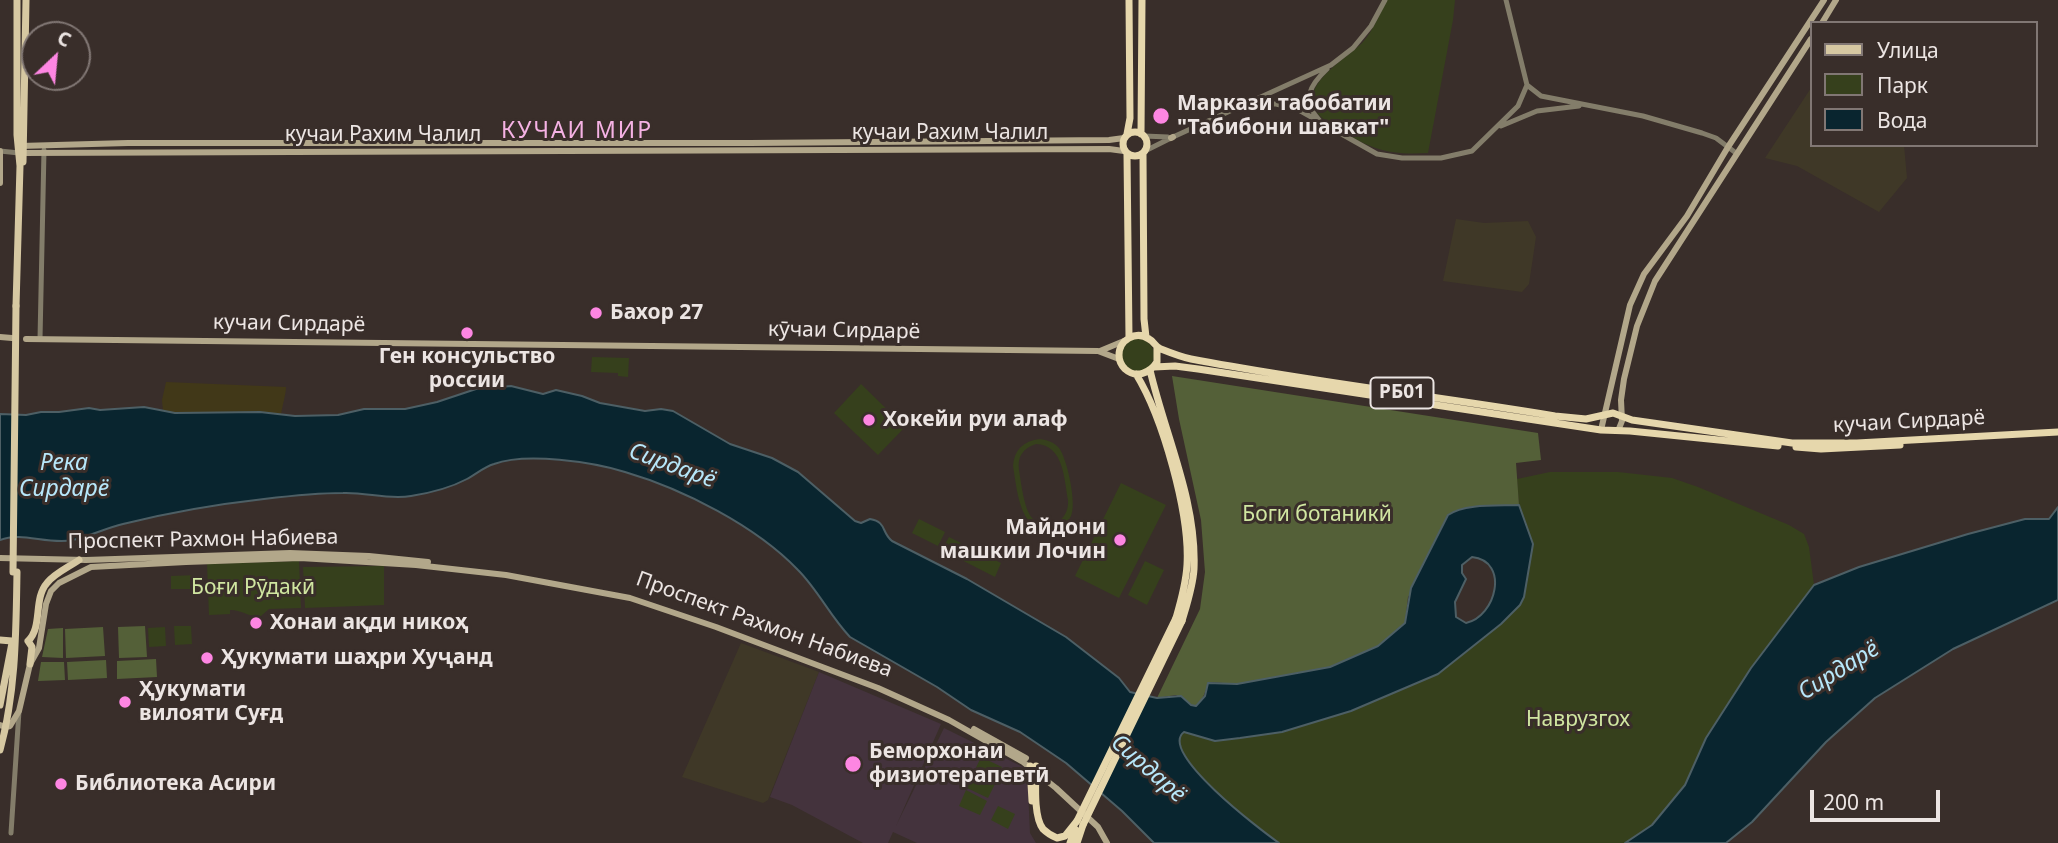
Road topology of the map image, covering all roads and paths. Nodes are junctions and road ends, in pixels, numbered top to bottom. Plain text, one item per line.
1 (17, 0) edge
2 (26, 0) edge
3 (1385, 0) edge
4 (1506, 0) edge
5 (1825, 0) edge
6 (1836, 0) edge
7 (1142, 3) edge
8 (1129, 4) edge
9 (24, 21) edge
10 (1811, 21) edge
11 (1823, 21) edge
12 (1810, 23) edge
13 (1810, 41) edge
14 (21, 64) edge
15 (1331, 65) junction
16 (1527, 85) junction
17 (22, 91) edge
18 (1247, 103) junction
19 (1606, 108) junction
20 (1324, 125) junction
21 (1498, 127) junction
22 (1143, 135) junction
23 (1126, 136) junction
24 (1172, 137) junction
25 (1728, 147) junction
26 (24, 149) junction
27 (44, 149) junction
28 (0, 151) edge
29 (1126, 152) junction
30 (1144, 152) junction
31 (1736, 153) junction
32 (0, 183) edge
33 (0, 337) edge
34 (1146, 337) junction
35 (12, 338) dead end
36 (26, 339) dead end
37 (40, 339) junction
38 (1127, 339) junction
39 (589, 345) joint
40 (1157, 347) junction
41 (1098, 351) junction
42 (1119, 359) junction
43 (1152, 369) junction
44 (1136, 374) junction
45 (1605, 415) junction
46 (1622, 416) junction
47 (1601, 430) junction
48 (1618, 431) junction
49 (2058, 434) edge
50 (1763, 442) junction
51 (1, 558) edge
52 (79, 561) junction
53 (80, 573) junction
54 (1179, 620) junction
55 (0, 640) edge
56 (14, 640) junction
57 (28, 641) junction
58 (30, 664) junction
59 (0, 705) edge
60 (19, 711) junction
61 (3, 726) edge
62 (0, 750) edge
63 (1034, 768) junction
64 (1080, 823) junction
65 (11, 833) dead end
66 (1052, 843) edge
67 (1070, 843) edge
68 (1077, 843) edge
69 (1109, 843) edge

1 - 14 main road
2 - 9 main road
3 - 15 street
4 - 16 street
5 - 10 main road
6 - 11 main road
7 - 8 highway
7 - 22 highway
8 - 23 highway
12 - 25 main road
13 - 31 main road
15 - 18 street
15 - 20 street
16 - 19 street
16 - 21 street
17 - 26 main road
18 - 20 street
18 - 24 street
19 - 21 street
19 - 25 street
20 - 21 street
22 - 23 highway
22 - 24 street
22 - 30 highway
23 - 27 main road, кучаи Рахим Чалил
23 - 29 highway
24 - 30 street
25 - 31 street
25 - 45 main road
26 - 27 main road, кучаи Рахим Чалил
26 - 27 main road, кучаи Рахим Чалил
26 - 28 street
26 - 56 main road, bridge
27 - 29 main road, кучаи Рахим Чалил
27 - 37 street
28 - 32 main road
29 - 30 highway
29 - 38 highway
30 - 34 highway
31 - 46 main road
33 - 35 main road
34 - 38 highway
34 - 40 highway, РБ01
36 - 37 main road, кучаи Сирдарё
37 - 39 main road, кучаи Сирдарё
38 - 41 main road
38 - 42 highway
39 - 41 main road, кӯчаи Сирдарё
40 - 43 highway
40 - 45 highway, РБ01
41 - 42 main road
42 - 44 highway
43 - 44 highway, РБ01
43 - 47 highway, РБ01
43 - 54 highway
44 - 54 highway
45 - 46 highway, РБ01
45 - 47 main road
46 - 48 main road
46 - 50 highway, РБ01
47 - 48 highway, РБ01
48 - 50 highway, РБ01
49 - 50 highway, РБ01
51 - 52 main road, Проспект Рахмон Набиева
52 - 53 main road
52 - 57 main road
52 - 63 main road, Проспект Рахмон Набиева
53 - 58 main road
53 - 63 main road, Проспект Рахмон Набиева
54 - 64 highway, bridge
55 - 56 main road
56 - 57 main road
56 - 59 main road
56 - 61 main road
57 - 58 main road
58 - 60 main road
60 - 61 main road
60 - 65 street
61 - 62 main road
63 - 64 highway
63 - 66 highway
63 - 69 main road
64 - 67 highway
64 - 68 highway

